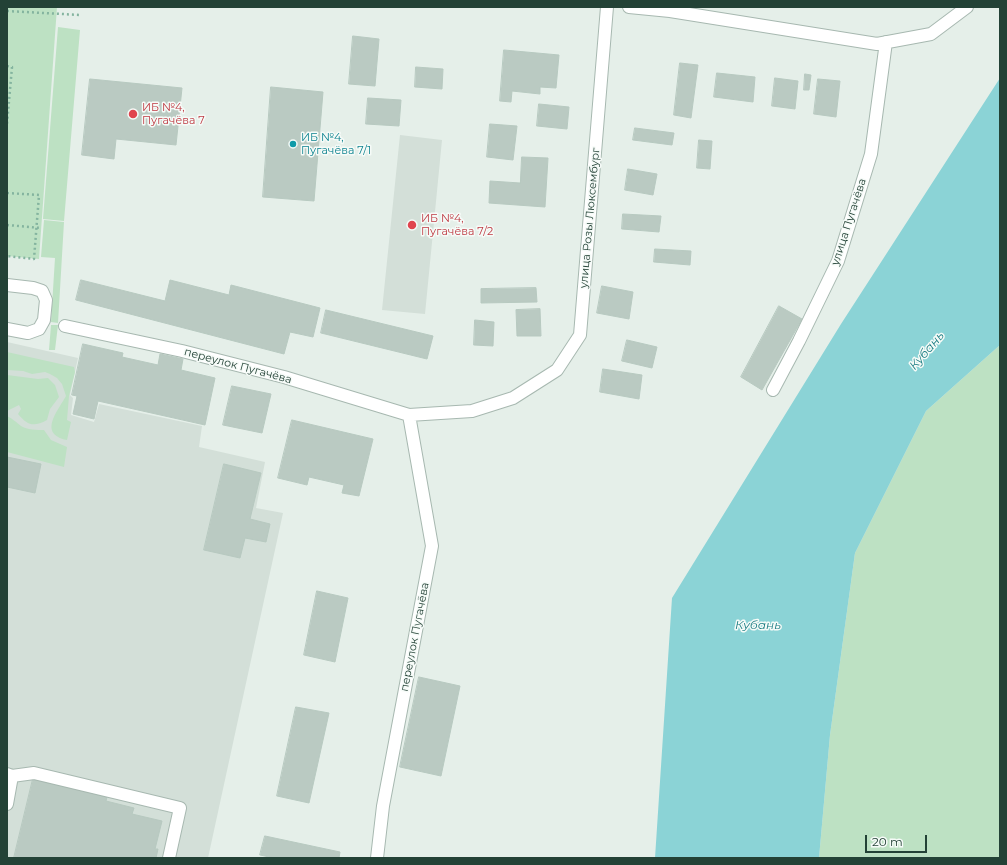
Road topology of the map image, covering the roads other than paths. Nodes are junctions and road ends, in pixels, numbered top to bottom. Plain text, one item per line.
1 (607, 7) edge
2 (629, 7) edge
3 (967, 7) edge
4 (886, 42) junction
5 (7, 285) edge
6 (65, 326) dead end
7 (7, 329) edge
8 (773, 390) dead end
9 (513, 398) joint
10 (409, 415) junction
11 (10, 775) edge
12 (7, 804) edge
13 (169, 858) edge
14 (377, 858) edge

1 - 9 street, улица Розы Люксембург
2 - 4 street
3 - 4 street
4 - 8 street, улица Пугачёва
5 - 7 street
6 - 10 street, переулок Пугачёва
9 - 10 street, переулок Пугачёва
10 - 14 street, переулок Пугачёва
11 - 12 street
11 - 13 street

